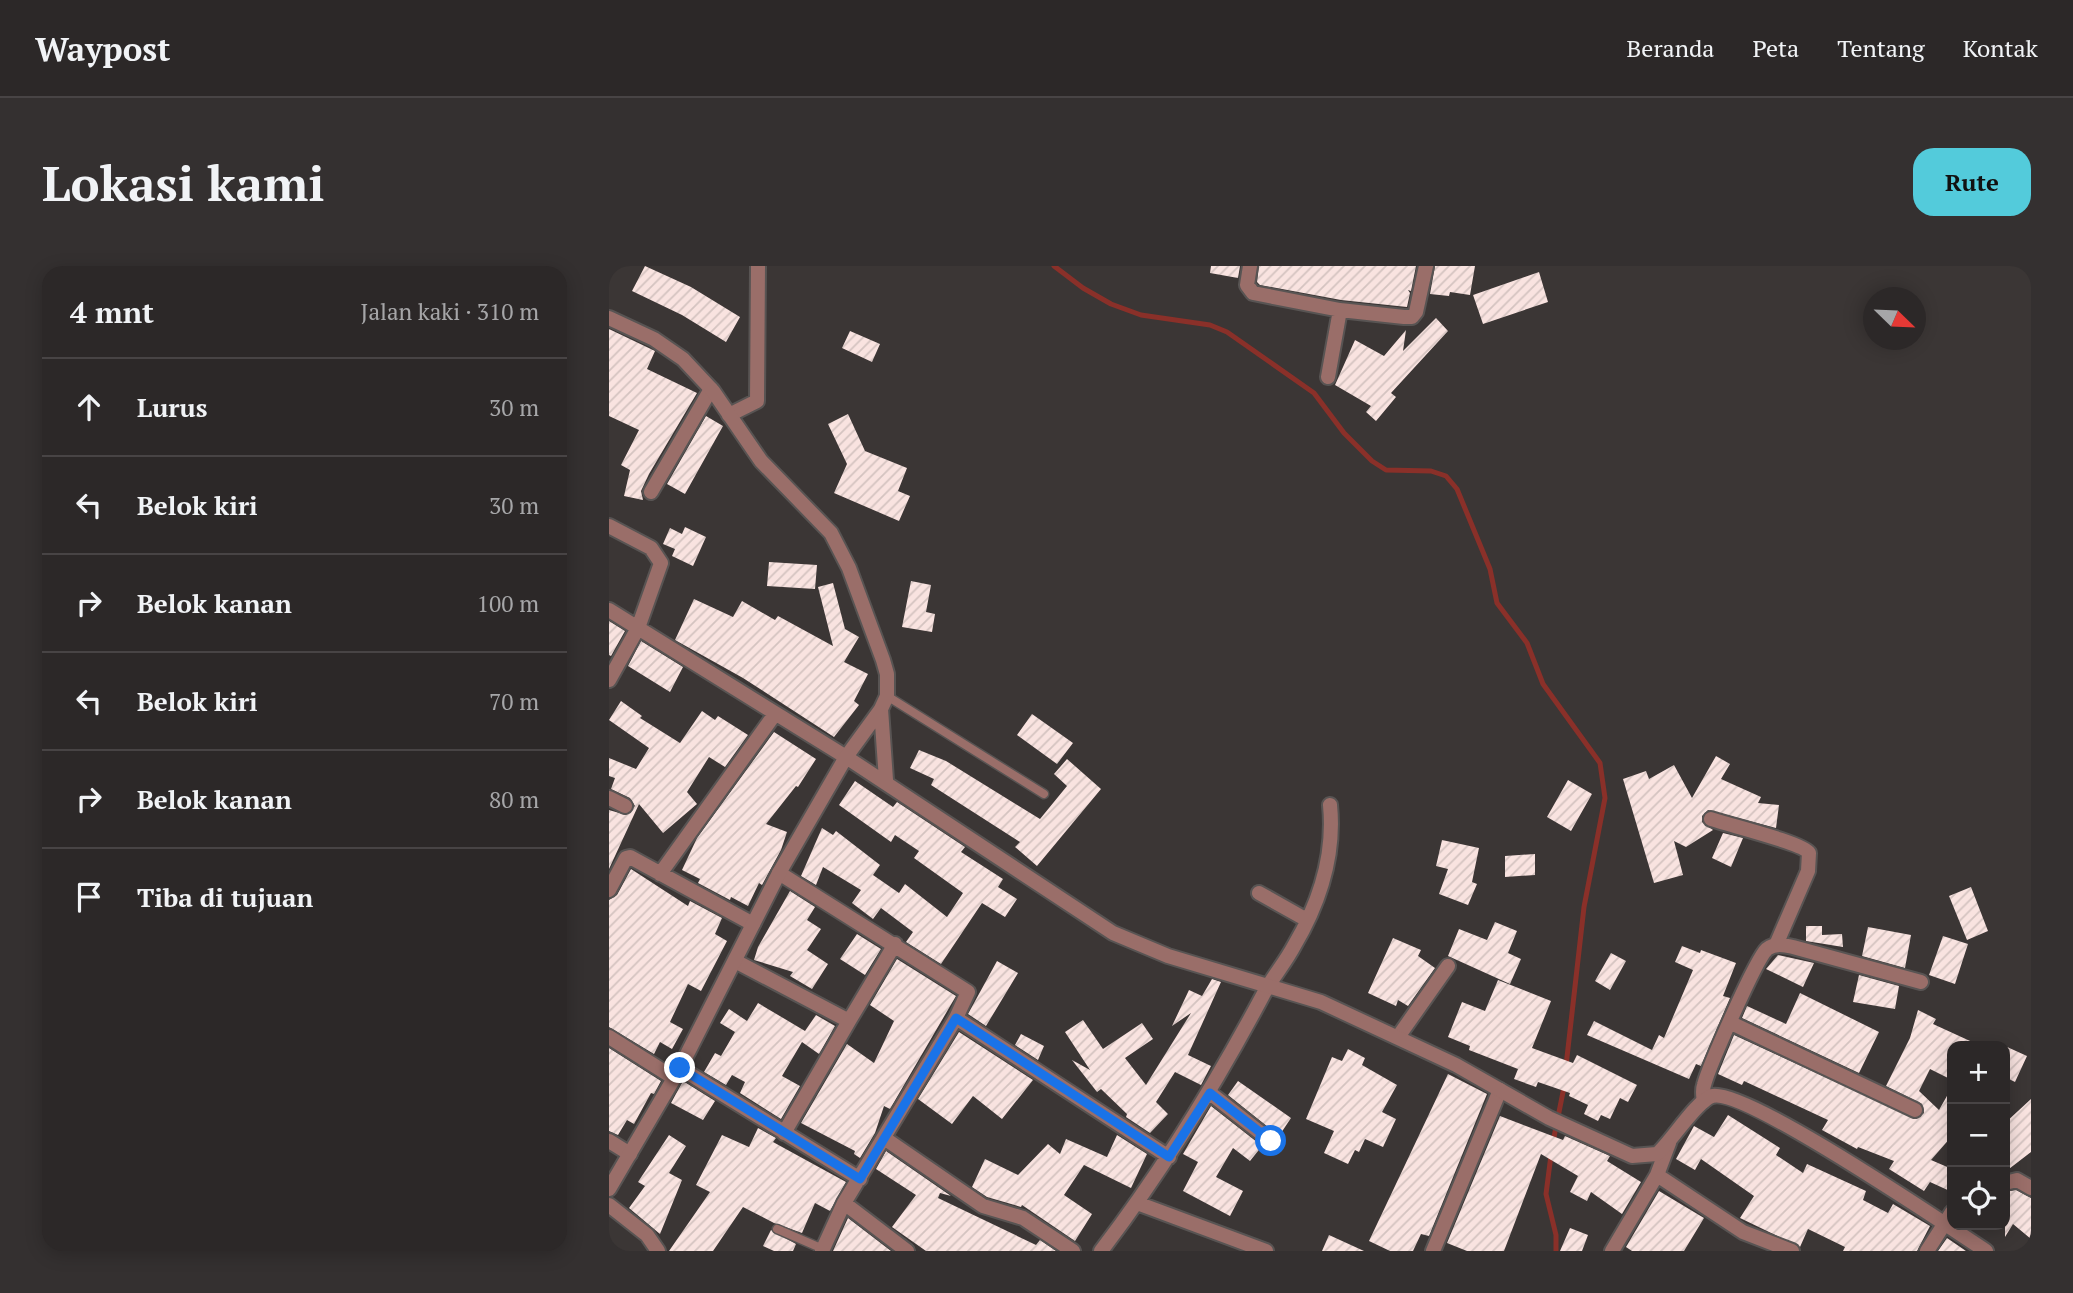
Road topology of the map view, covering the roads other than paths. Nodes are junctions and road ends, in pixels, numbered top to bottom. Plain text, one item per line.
1 (758, 266) edge
2 (1250, 266) edge
3 (1426, 266) edge
4 (1340, 310) junction
5 (609, 318) edge
6 (1328, 377) dead end
7 (711, 389) junction
8 (729, 415) junction
9 (651, 492) dead end
10 (609, 526) edge
11 (609, 610) edge
12 (638, 628) junction
13 (609, 680) edge
14 (884, 703) junction
15 (775, 714) junction
16 (846, 757) junction
17 (886, 780) junction
18 (1044, 794) dead end
19 (609, 798) edge
20 (1330, 805) dead end
21 (625, 806) dead end
22 (1711, 819) dead end
23 (779, 873) junction
24 (660, 874) junction
25 (609, 890) edge
26 (1259, 893) dead end
27 (1307, 920) junction
28 (753, 924) junction
29 (895, 944) junction
30 (1776, 945) junction
31 (735, 961) junction
32 (1448, 966) dead end
33 (1921, 982) dead end
34 (1269, 985) junction
35 (956, 1018) junction
36 (849, 1021) junction
37 (1731, 1023) junction
38 (609, 1037) edge
39 (1398, 1037) junction
40 (677, 1073) junction
41 (1500, 1090) junction
42 (1210, 1093) junction
43 (1704, 1101) junction
44 (1915, 1110) dead end
45 (784, 1133) junction
46 (884, 1138) junction
47 (609, 1141) edge
48 (1271, 1141) dead end
49 (1669, 1143) junction
50 (630, 1154) junction
51 (1169, 1157) junction
52 (1657, 1175) junction
53 (860, 1179) junction
54 (2010, 1182) edge
55 (2031, 1188) edge
56 (609, 1189) edge
57 (844, 1203) junction
58 (1137, 1203) junction
59 (609, 1205) edge
60 (1947, 1217) edge
61 (1947, 1221) edge
62 (777, 1229) dead end
63 (1962, 1230) edge
64 (1233, 1245) edge
65 (822, 1250) edge
66 (658, 1251) edge
67 (907, 1251) edge
68 (1073, 1251) edge
69 (1101, 1251) edge
70 (1266, 1251) edge
71 (1433, 1251) edge
72 (1612, 1251) edge
73 (1792, 1251) edge
74 (1927, 1251) edge
75 (1986, 1251) edge

1 - 8 street
2 - 4 street
3 - 4 street
4 - 6 street
5 - 7 street
7 - 8 street
7 - 9 street
8 - 14 street
10 - 12 street
11 - 12 street
12 - 13 street
12 - 15 street
14 - 16 street
14 - 17 street
14 - 18 lane
15 - 16 street
15 - 24 street
16 - 17 street
16 - 23 street
17 - 34 street
19 - 21 street
20 - 27 street
22 - 30 street
23 - 28 street
23 - 29 street
24 - 25 street
24 - 28 street
26 - 27 street
27 - 34 street
28 - 31 street
29 - 35 street
29 - 36 street
30 - 33 street
30 - 37 street
31 - 36 street
31 - 40 street
32 - 39 street
34 - 39 street
34 - 42 street
35 - 46 street
35 - 51 street
36 - 45 street
37 - 43 street
37 - 44 street
38 - 40 street
39 - 41 street
40 - 45 street
40 - 50 street
41 - 49 street
41 - 71 street
42 - 48 street
42 - 51 street
43 - 49 street
43 - 60 street
45 - 53 street
46 - 53 street
46 - 68 street
47 - 50 street
49 - 52 street
50 - 56 street
51 - 58 street
52 - 72 street
52 - 73 street
53 - 57 street
54 - 55 street
57 - 65 street
57 - 67 street
58 - 64 street
58 - 69 street
59 - 66 street
61 - 74 street
62 - 65 lane
63 - 75 street
64 - 70 street

